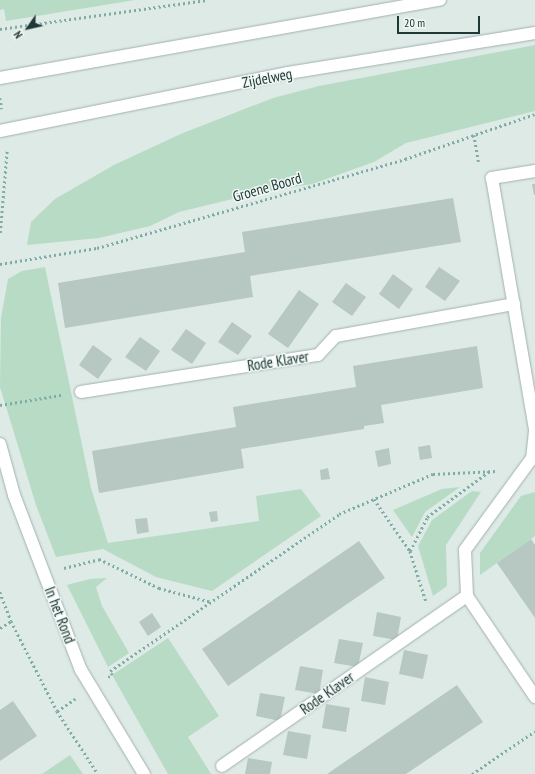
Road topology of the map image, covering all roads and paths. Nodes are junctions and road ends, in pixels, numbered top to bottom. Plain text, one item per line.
1 (207, 0) edge
2 (440, 0) edge
3 (0, 29) edge
4 (535, 33) edge
5 (0, 78) edge
6 (0, 97) edge
7 (535, 114) edge
8 (2, 131) edge
9 (535, 171) edge
10 (0, 176) edge
11 (5, 176) junction
12 (0, 233) edge
13 (0, 264) edge
14 (514, 304) junction
15 (81, 392) joint
16 (0, 405) edge
17 (535, 430) edge
18 (0, 444) edge
19 (491, 470) junction
20 (521, 474) junction
21 (374, 499) junction
22 (410, 551) junction
23 (44, 572) junction
24 (0, 592) edge
25 (467, 596) junction
26 (212, 602) junction
27 (432, 620) junction
28 (11, 621) junction
29 (0, 628) edge
30 (92, 688) junction
31 (535, 697) edge
32 (57, 711) junction
33 (535, 731) edge
34 (222, 766) dead end
35 (98, 774) edge
36 (144, 774) edge
37 (472, 774) edge

1 - 3 path
2 - 5 street
4 - 8 street, Zijdelweg
6 - 8 path
7 - 13 path, Groene Boord
8 - 11 path
9 - 14 street
10 - 11 path
11 - 12 path
14 - 15 street, Rode Klaver
14 - 17 street
15 - 16 path
17 - 20 street
18 - 23 street, In het Rond
19 - 20 path
19 - 21 path
19 - 22 path
20 - 25 street
21 - 22 path
21 - 26 path
22 - 27 path
23 - 26 path
23 - 30 street, In het Rond
24 - 28 path
25 - 27 street, Rode Klaver
25 - 31 street
26 - 30 path
27 - 34 street, Rode Klaver
28 - 29 path
28 - 32 path
30 - 32 path
30 - 36 street, In het Rond
32 - 35 path
33 - 37 path

